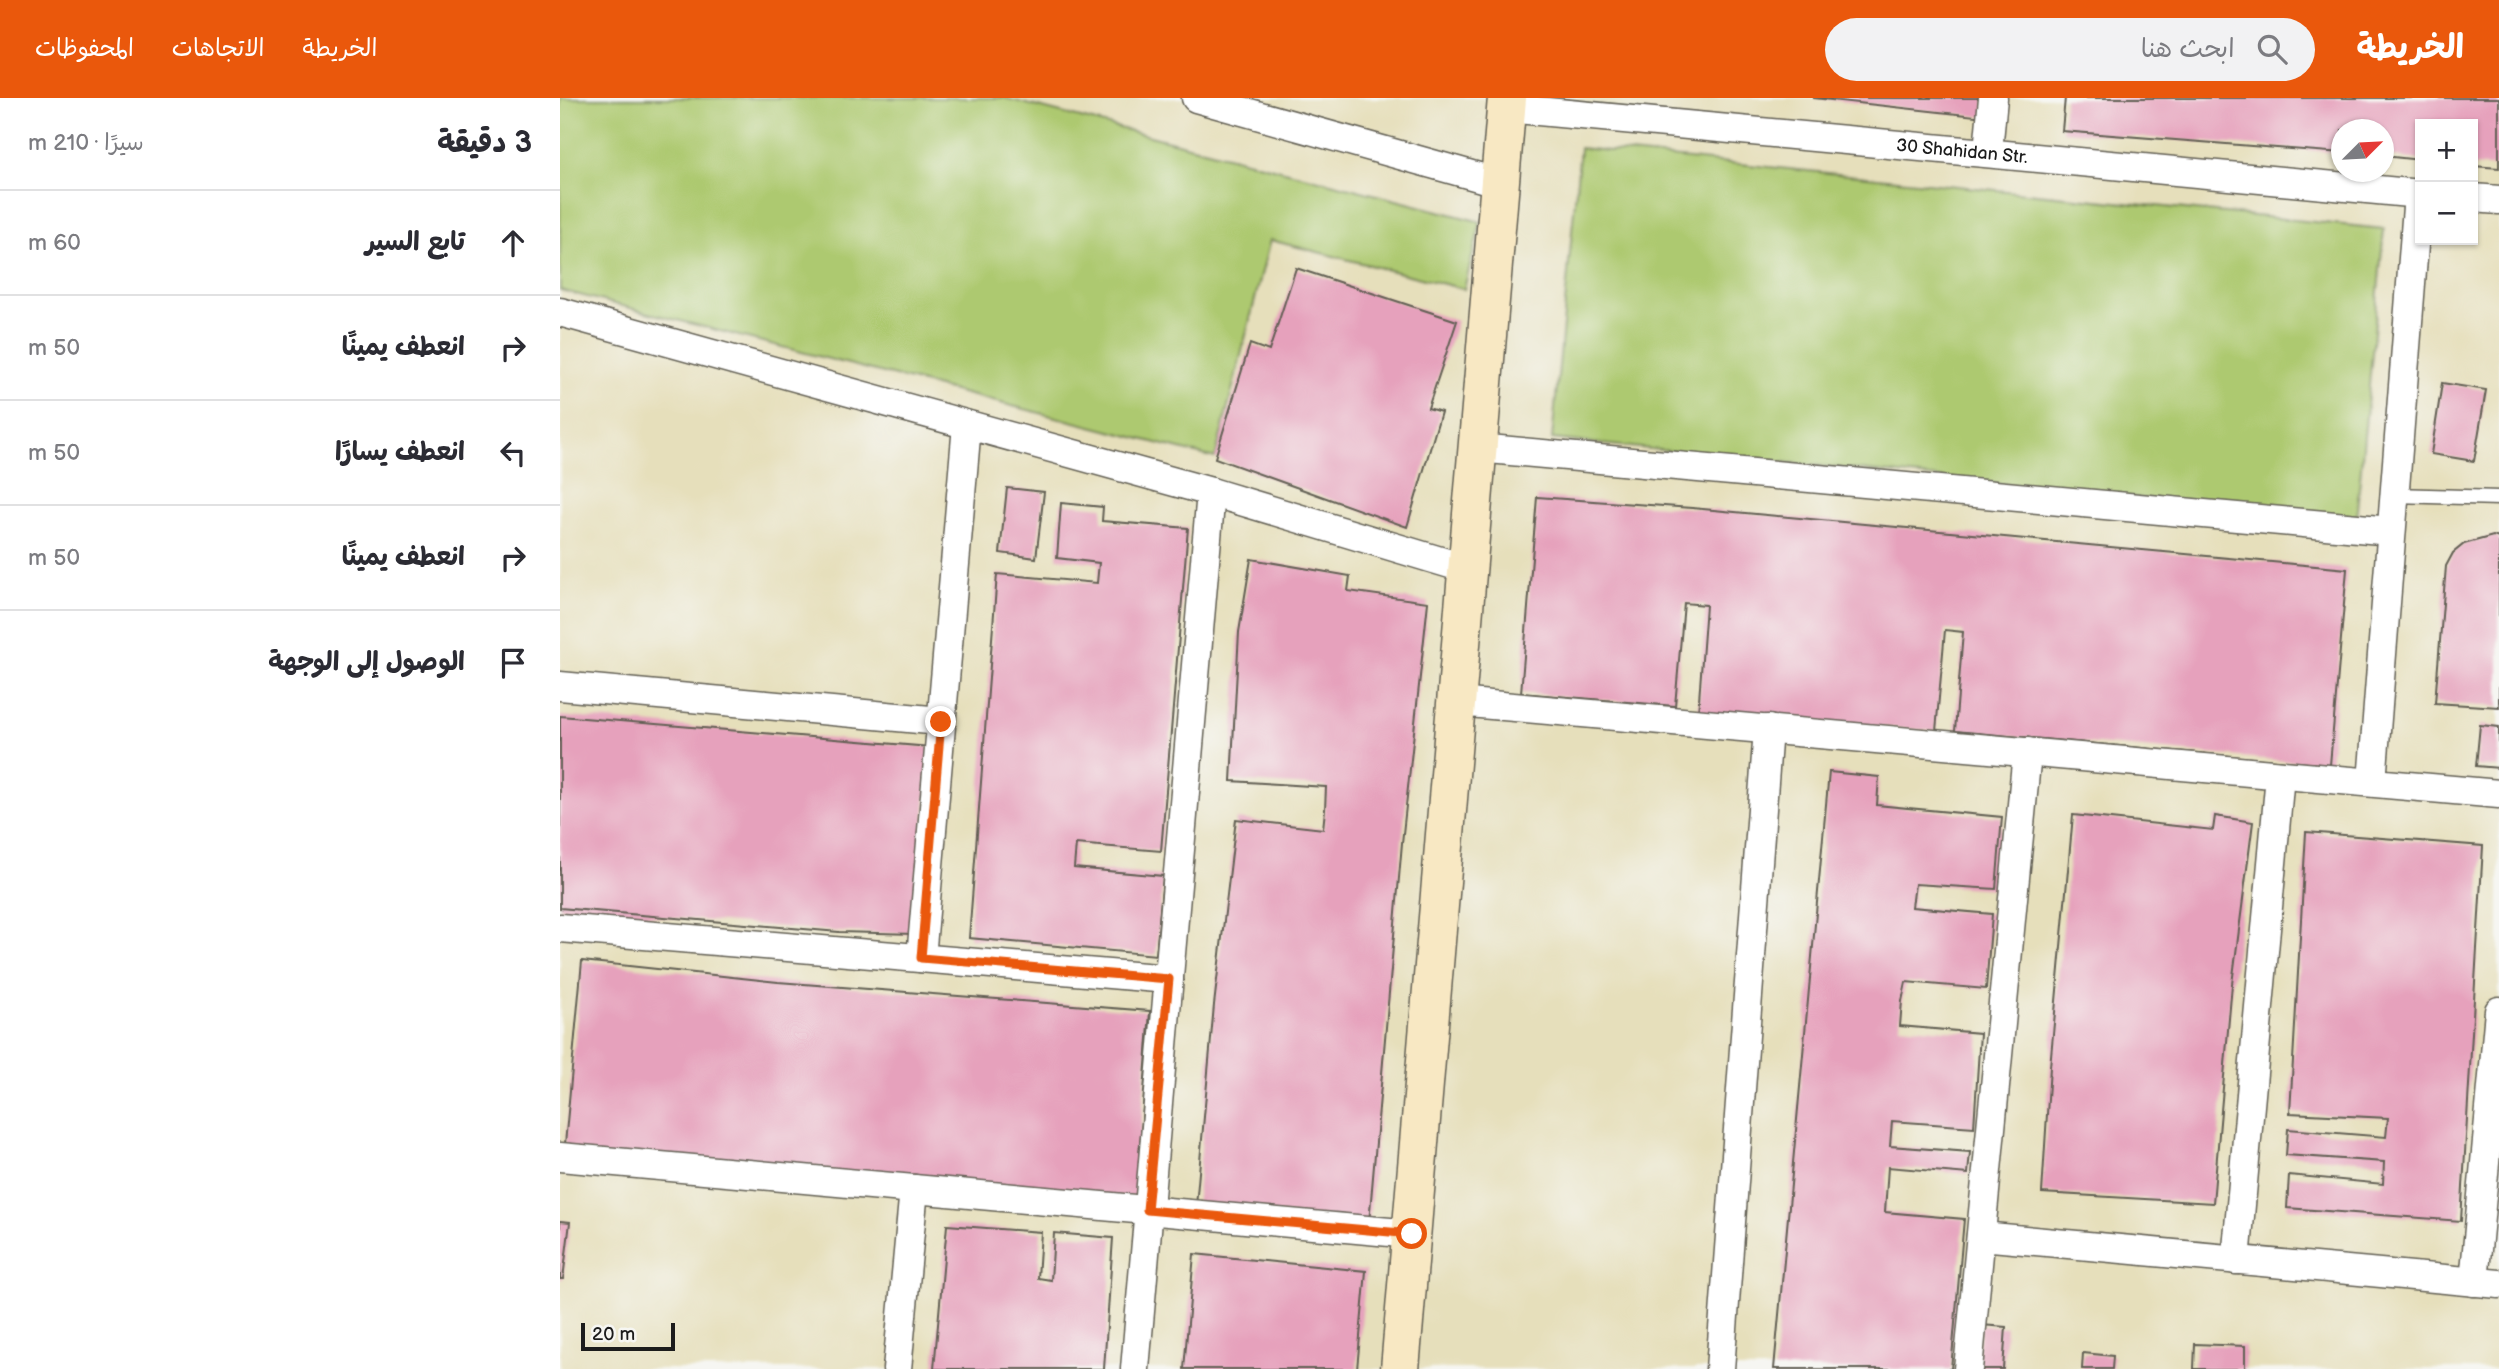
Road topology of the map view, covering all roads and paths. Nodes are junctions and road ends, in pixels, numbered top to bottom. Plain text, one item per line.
1 (1196, 98) edge
2 (1993, 98) edge
3 (1507, 103) edge
4 (1987, 152) junction
5 (1500, 183) junction
6 (2415, 194) edge
7 (2478, 198) edge
8 (2499, 200) edge
9 (2415, 242) edge
10 (560, 312) edge
11 (967, 425) junction
12 (1478, 448) junction
13 (1210, 492) junction
14 (2394, 495) junction
15 (2499, 498) edge
16 (2391, 531) junction
17 (1467, 569) junction
18 (560, 686) edge
19 (1457, 702) junction
20 (941, 722) junction
21 (1768, 729) junction
22 (2027, 752) junction
23 (2280, 775) junction
24 (2372, 782) junction
25 (2499, 794) edge
26 (560, 928) edge
27 (921, 958) junction
28 (1169, 979) junction
29 (2499, 1011) edge
30 (2497, 1045) edge
31 (560, 1157) edge
32 (914, 1189) junction
33 (1147, 1210) junction
34 (1412, 1234) junction
35 (1981, 1237) junction
36 (2236, 1260) junction
37 (2486, 1283) edge
38 (897, 1369) edge
39 (1135, 1369) edge
40 (1400, 1369) edge
41 (1720, 1369) edge
42 (1968, 1369) edge

1 - 5 street
2 - 4 street
3 - 4 street, 30 Shahidan Str.
3 - 5 street
4 - 6 street, 30 Shahidan Str.
5 - 12 street
7 - 8 street
9 - 14 street
10 - 11 street
11 - 13 street
11 - 20 street
12 - 16 street
12 - 17 street
13 - 17 street
13 - 28 street
14 - 15 lane
14 - 16 street
16 - 24 street
17 - 19 street
18 - 20 street
19 - 21 street
19 - 34 street
20 - 27 street
21 - 22 street
21 - 41 street
22 - 23 street
22 - 35 street
23 - 24 street
23 - 36 street
24 - 25 street
26 - 27 street
27 - 28 street
28 - 33 street
29 - 30 street
30 - 37 street
31 - 32 street
32 - 33 street
32 - 38 street
33 - 34 street
33 - 39 street
34 - 40 street
35 - 36 street
35 - 42 street
36 - 37 street

